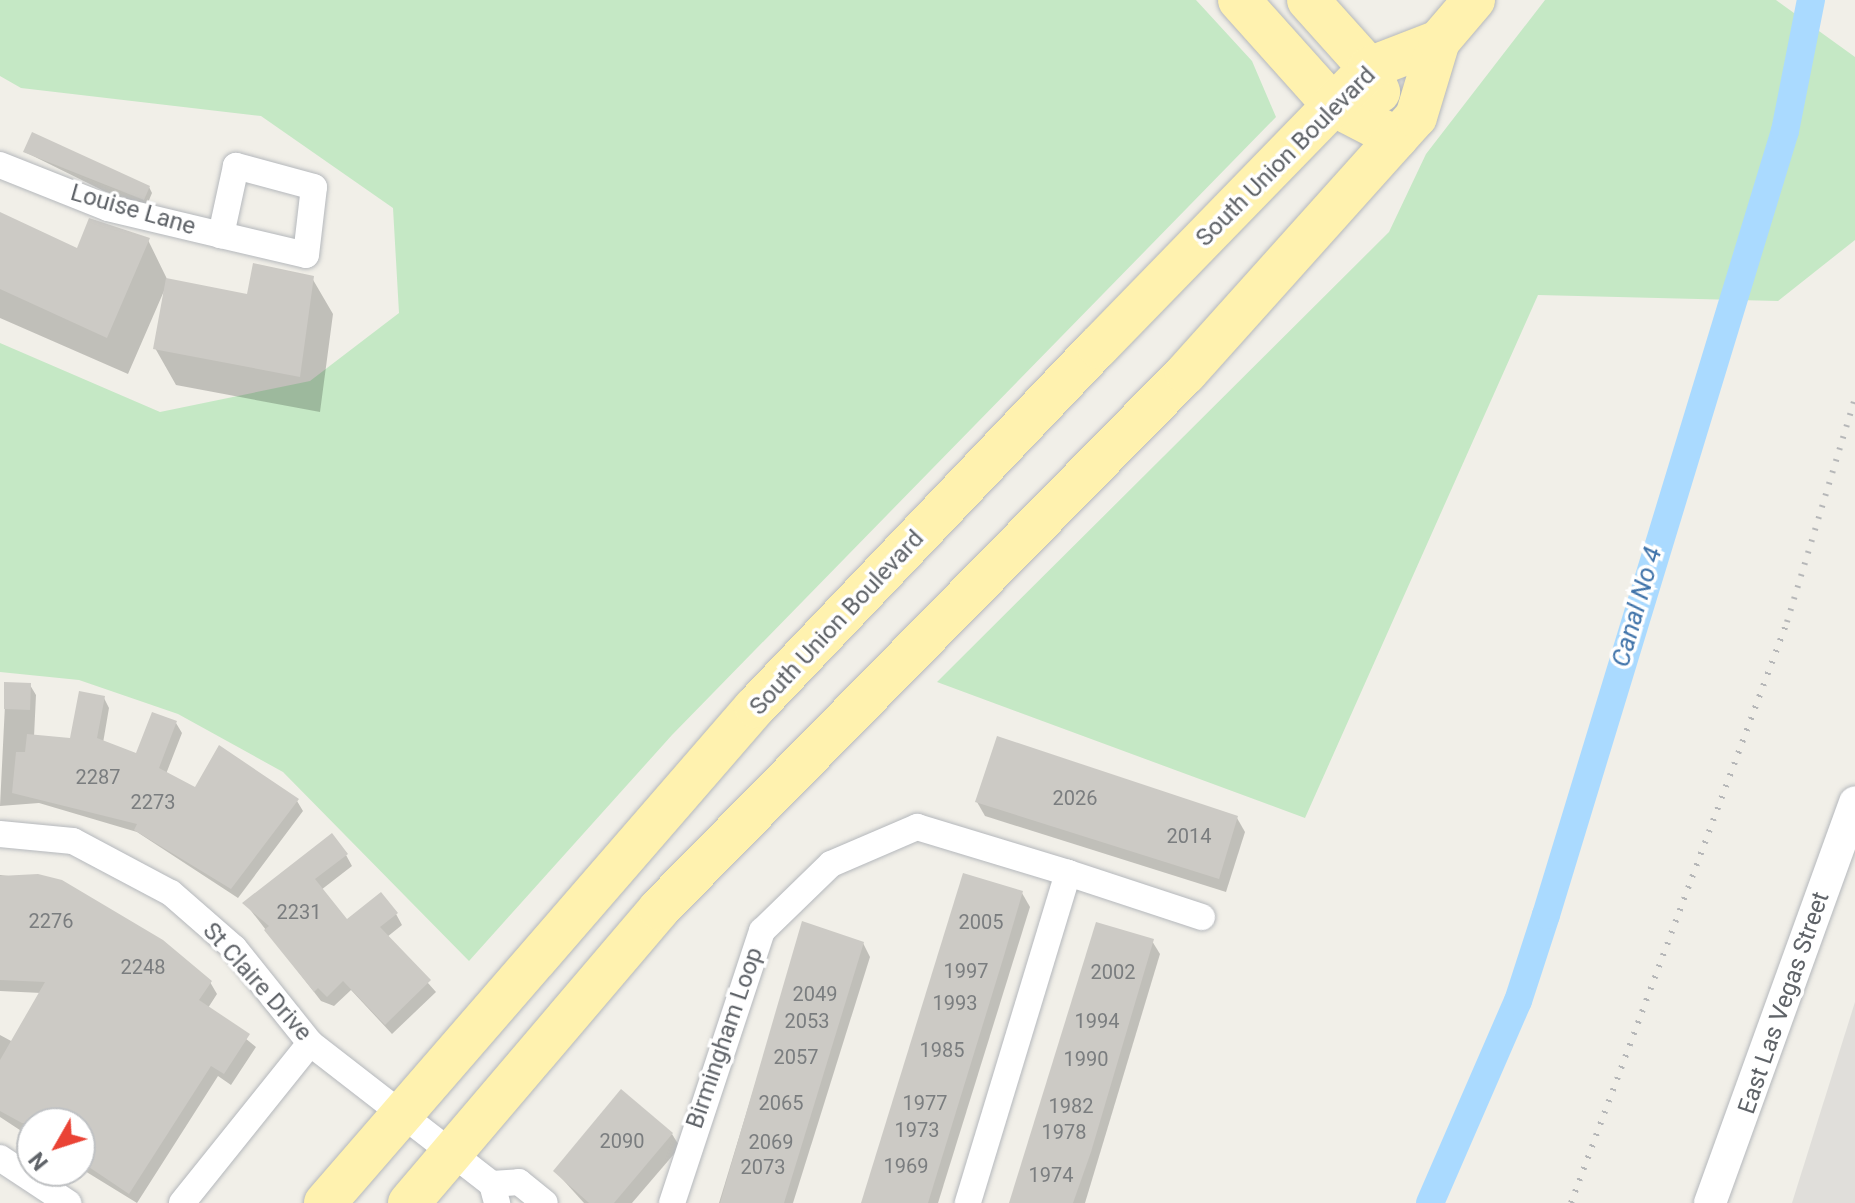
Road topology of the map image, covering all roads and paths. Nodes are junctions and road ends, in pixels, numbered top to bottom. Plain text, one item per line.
1 (1239, 0) edge
2 (1308, 0) edge
3 (1474, 0) edge
4 (1439, 41) junction
5 (1369, 68) junction
6 (1333, 105) junction
7 (1397, 138) junction
8 (0, 165) edge
9 (221, 235) dead end
10 (1855, 802) edge
11 (0, 834) edge
12 (1068, 873) junction
13 (1202, 917) dead end
14 (310, 1043) junction
15 (402, 1112) junction
16 (451, 1154) junction
17 (0, 1158) edge
18 (494, 1193) edge
19 (68, 1203) edge
20 (182, 1203) edge
21 (325, 1203) edge
22 (409, 1203) edge
23 (545, 1203) edge
24 (672, 1203) edge
25 (968, 1203) edge
26 (1710, 1203) edge

1 - 6 main road
2 - 5 main road
3 - 4 main road
4 - 5 main road, South Union Boulevard
4 - 7 main road
5 - 6 main road, South Union Boulevard
5 - 7 main road
6 - 7 main road
6 - 15 main road, South Union Boulevard
7 - 16 main road
8 - 9 street, Louise Lane
10 - 26 street, East Las Vegas Street
11 - 14 street, St Claire Drive
12 - 13 street, Birmingham Loop
12 - 24 street, Birmingham Loop
12 - 25 street
14 - 15 street, St Claire Drive
14 - 20 street
15 - 16 street, St Claire Drive
15 - 21 main road, South Union Boulevard
16 - 18 street, St Claire Drive
16 - 22 main road
17 - 19 street
18 - 23 street

